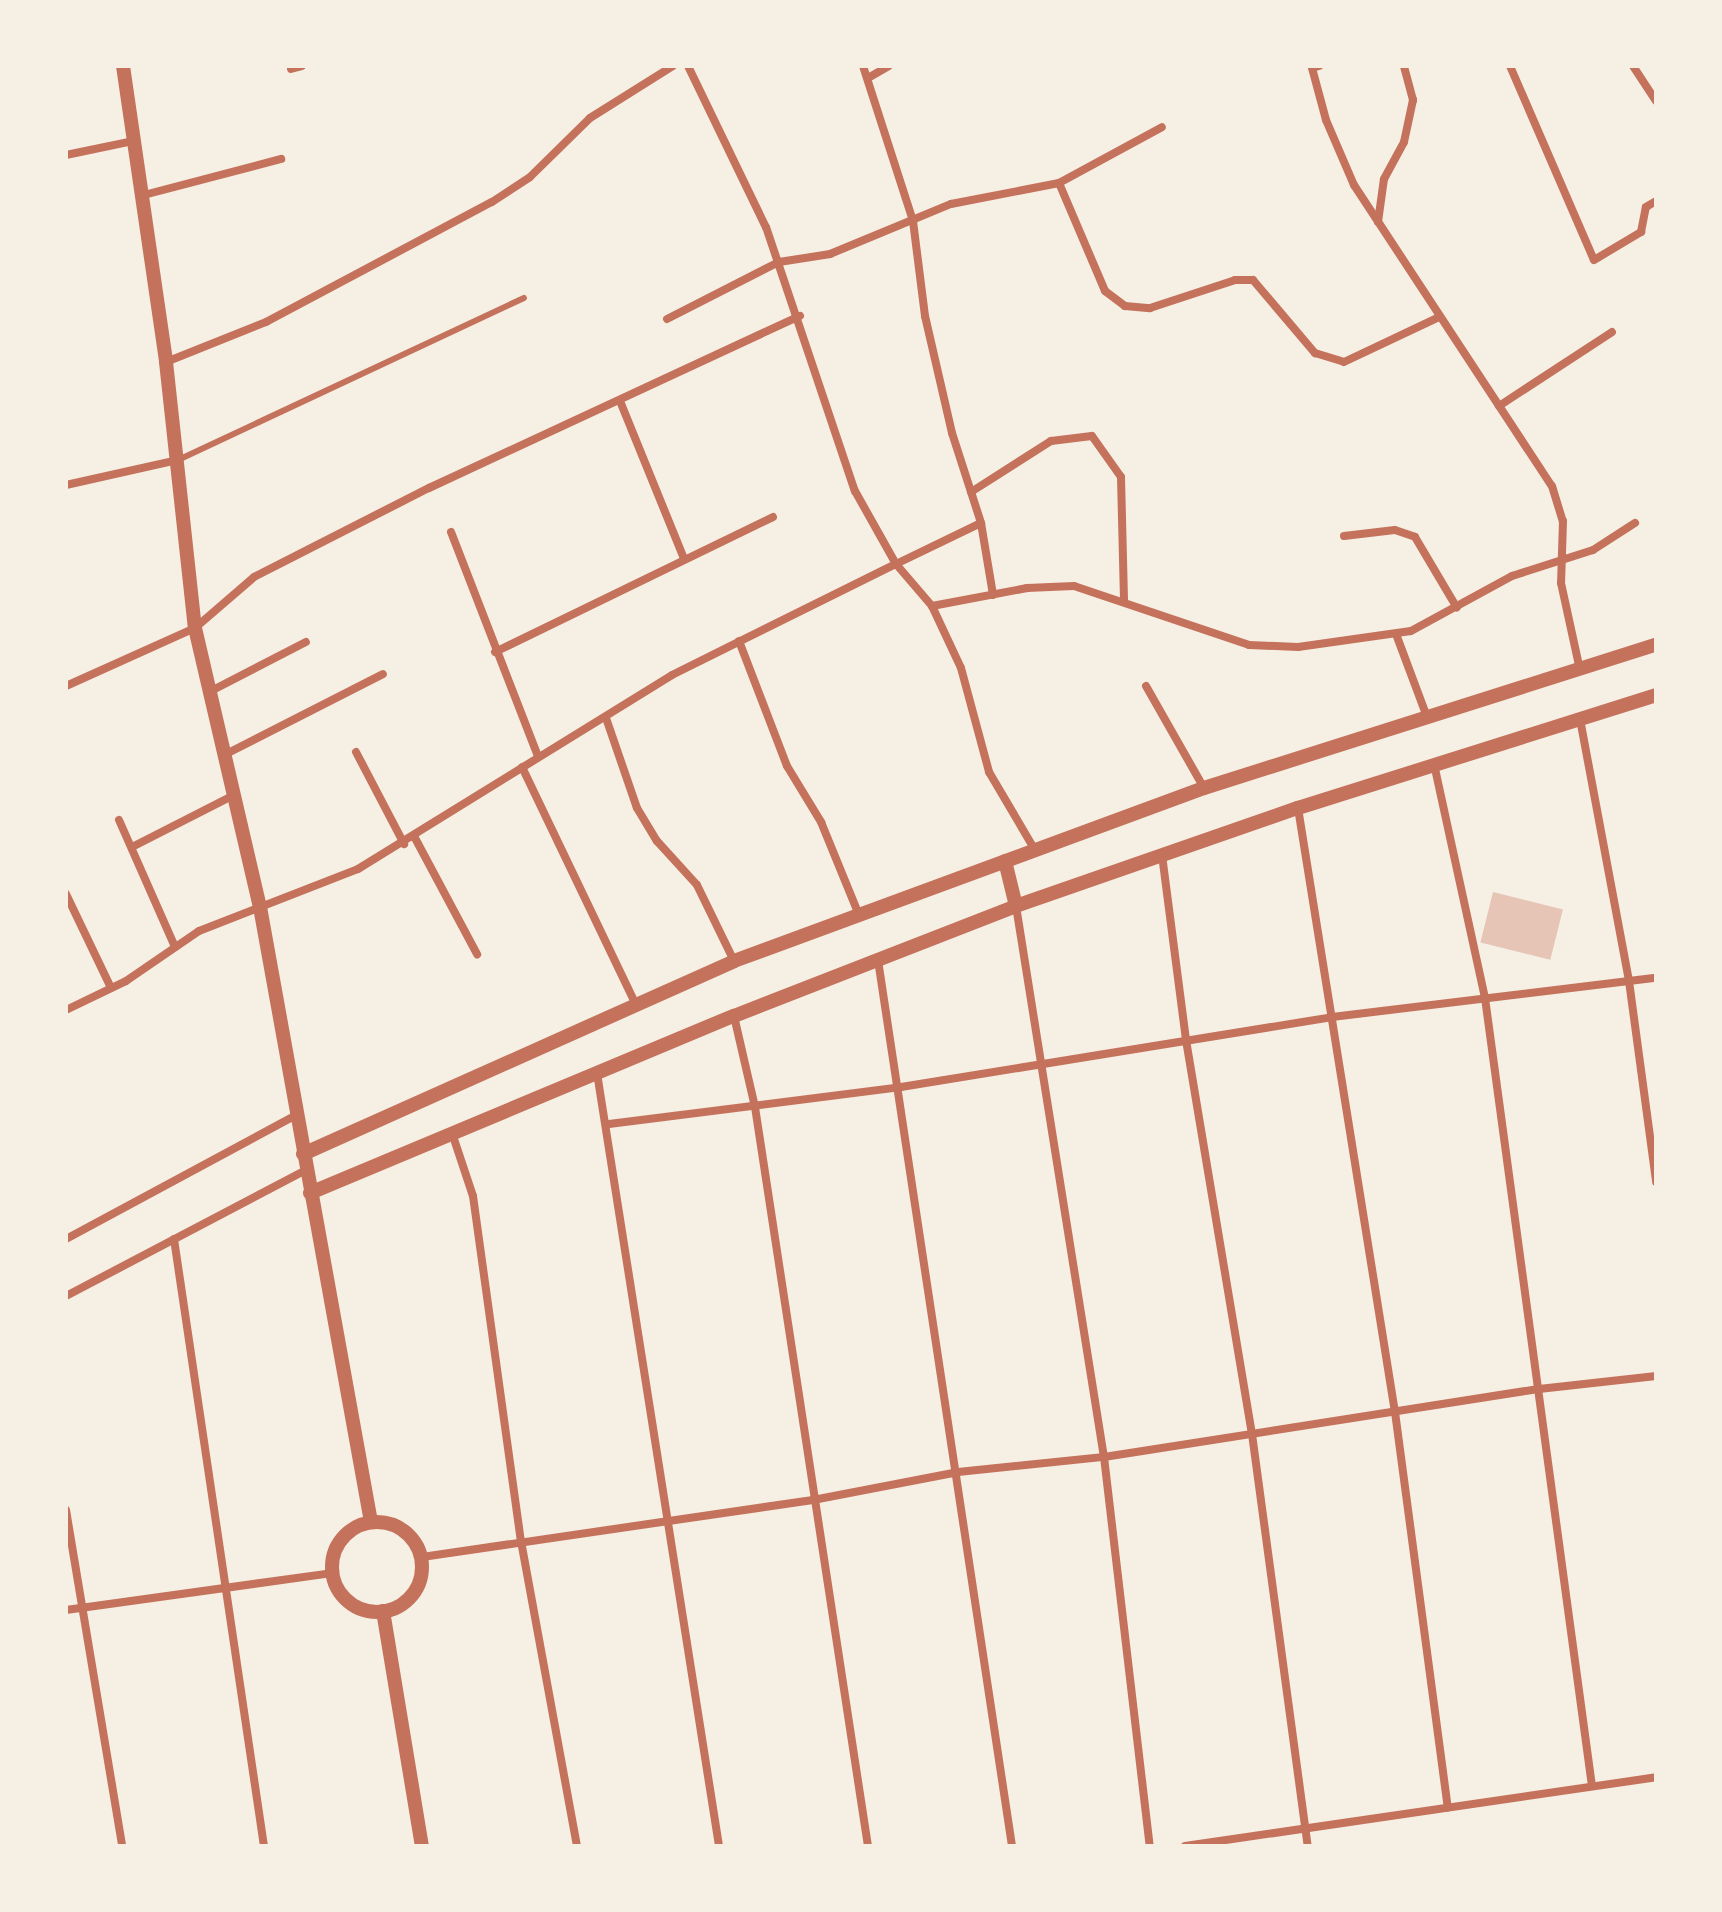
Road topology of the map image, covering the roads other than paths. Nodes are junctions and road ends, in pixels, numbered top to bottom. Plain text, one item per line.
1 (123, 66) edge
2 (302, 66) edge
3 (673, 66) edge
4 (688, 66) edge
5 (863, 66) edge
6 (889, 66) edge
7 (1319, 66) edge
8 (1404, 66) edge
9 (1510, 66) edge
10 (1633, 66) edge
11 (291, 69) dead end
12 (868, 78) junction
13 (1656, 101) edge
14 (1162, 127) dead end
15 (133, 141) junction
16 (66, 155) edge
17 (281, 159) dead end
18 (1059, 183) junction
19 (139, 196) junction
20 (1656, 201) edge
21 (913, 221) junction
22 (1378, 223) junction
23 (779, 262) junction
24 (524, 298) dead end
25 (800, 316) junction
26 (1439, 317) junction
27 (667, 319) dead end
28 (1612, 332) dead end
29 (166, 362) junction
30 (620, 401) junction
31 (1499, 406) junction
32 (178, 460) junction
33 (66, 485) edge
34 (971, 492) junction
35 (773, 517) dead end
36 (981, 523) junction
37 (1635, 523) dead end
38 (451, 532) dead end
39 (1344, 536) dead end
40 (684, 559) junction
41 (1561, 562) junction
42 (896, 564) junction
43 (993, 595) junction
44 (1124, 601) junction
45 (932, 606) junction
46 (1457, 608) junction
47 (195, 628) junction
48 (1396, 634) junction
49 (739, 641) junction
50 (306, 642) dead end
51 (1656, 645) edge
52 (495, 652) junction
53 (1580, 670) junction
54 (383, 674) dead end
55 (66, 686) edge
56 (1146, 686) dead end
57 (209, 692) junction
58 (1656, 695) edge
59 (1427, 717) junction
60 (606, 718) junction
61 (1580, 719) junction
62 (356, 752) dead end
63 (226, 754) junction
64 (538, 756) junction
65 (1434, 764) junction
66 (522, 767) junction
67 (1204, 788) junction
68 (236, 793) junction
69 (1298, 808) junction
70 (119, 820) dead end
71 (415, 838) junction
72 (404, 844) junction
73 (134, 846) junction
74 (1035, 850) junction
75 (1162, 854) junction
76 (1005, 861) junction
77 (66, 894) edge
78 (1016, 906) junction
79 (260, 907) junction
80 (859, 915) junction
81 (175, 947) junction
82 (477, 954) dead end
83 (878, 960) junction
84 (734, 961) junction
85 (1656, 978) edge
86 (1629, 981) junction
87 (111, 988) junction
88 (1485, 998) junction
89 (636, 1005) junction
90 (66, 1010) edge
91 (734, 1016) junction
92 (1332, 1017) junction
93 (1186, 1040) junction
94 (1040, 1062) junction
95 (597, 1073) junction
96 (901, 1087) junction
97 (755, 1107) junction
98 (296, 1115) junction
99 (609, 1124) junction
100 (452, 1133) junction
101 (303, 1154) junction
102 (306, 1170) junction
103 (1656, 1182) edge
104 (310, 1193) junction
105 (66, 1239) edge
106 (174, 1239) junction
107 (66, 1296) edge
108 (1656, 1376) edge
109 (1539, 1389) junction
110 (1395, 1412) junction
111 (1252, 1434) junction
112 (1104, 1457) junction
113 (958, 1472) junction
114 (813, 1500) junction
115 (66, 1510) edge
116 (670, 1520) junction
117 (371, 1522) junction
118 (521, 1541) junction
119 (422, 1557) junction
120 (333, 1573) junction
121 (225, 1585) junction
122 (79, 1608) junction
123 (66, 1610) edge
124 (383, 1611) junction
125 (1656, 1777) edge
126 (1592, 1786) junction
127 (1448, 1807) junction
128 (1305, 1828) junction
129 (122, 1846) edge
130 (264, 1846) edge
131 (422, 1846) edge
132 (577, 1846) edge
133 (719, 1846) edge
134 (868, 1846) edge
135 (1012, 1846) edge
136 (1150, 1846) edge
137 (1185, 1846) edge
138 (1308, 1846) edge

1 - 15 street
2 - 11 street
3 - 29 street
4 - 23 street
5 - 12 street
6 - 12 street
7 - 22 street
8 - 22 street
9 - 20 street
10 - 13 street
12 - 21 street
14 - 18 street
15 - 16 street
15 - 19 street
17 - 19 street
18 - 21 street
18 - 26 street
19 - 29 street
21 - 23 street
21 - 34 street
22 - 26 street
23 - 25 street
23 - 27 street
24 - 32 lane
25 - 30 street
25 - 42 street
26 - 31 street
28 - 31 street
29 - 32 street
30 - 40 street
30 - 47 street
31 - 41 street
32 - 33 street
32 - 47 street
34 - 36 street
34 - 44 street
35 - 40 street
36 - 42 street
36 - 43 street
37 - 41 street
38 - 52 street
39 - 46 street
40 - 52 street
41 - 46 street
41 - 53 street
42 - 45 street
42 - 49 street
43 - 44 street
43 - 45 street
44 - 48 street
45 - 74 street
46 - 48 street
47 - 55 street
47 - 57 street
48 - 59 street
49 - 60 street
49 - 80 street
50 - 57 street
51 - 53 street
52 - 64 street
53 - 59 street
54 - 63 street
56 - 67 street
57 - 63 street
58 - 61 street
59 - 67 street
60 - 64 street
60 - 84 street
61 - 65 street
61 - 86 street
62 - 72 street
63 - 68 street
64 - 66 street
65 - 69 street
65 - 88 street
66 - 71 street
66 - 89 street
67 - 74 street
68 - 73 street
68 - 79 street
69 - 75 street
69 - 92 street
70 - 73 street
71 - 72 street
71 - 82 street
72 - 79 street
73 - 81 street
74 - 76 street
75 - 78 street
75 - 93 street
76 - 78 street
76 - 80 street
77 - 87 street
78 - 83 street
78 - 94 street
79 - 81 street
79 - 98 street
80 - 84 street
81 - 87 street
83 - 91 street
83 - 96 street
84 - 89 street
85 - 86 street
86 - 88 street
86 - 103 street
87 - 90 street
88 - 92 street
88 - 109 street
89 - 101 street
91 - 95 street
91 - 97 street
92 - 93 street
92 - 110 street
93 - 94 street
93 - 111 street
94 - 96 street
94 - 112 street
95 - 99 street
95 - 100 street
96 - 97 street
96 - 113 street
97 - 99 street
97 - 114 street
98 - 101 street
98 - 105 street
99 - 116 street
100 - 104 street
100 - 118 street
101 - 102 street
102 - 104 street
102 - 106 street
104 - 117 street
106 - 107 street
106 - 121 street
108 - 109 street
109 - 110 street
109 - 126 street
110 - 111 street
110 - 127 street
111 - 112 street
111 - 128 street
112 - 113 street
112 - 136 street
113 - 114 street
113 - 135 street
114 - 116 street
114 - 134 street
115 - 122 street
116 - 118 street
116 - 133 street
117 - 119 street
117 - 120 street
118 - 119 street
118 - 132 street
119 - 124 street
120 - 121 street
120 - 124 street
121 - 122 street
121 - 130 street
122 - 123 street
122 - 129 street
124 - 131 street
125 - 126 street
126 - 127 street
127 - 128 street
128 - 137 street
128 - 138 street

